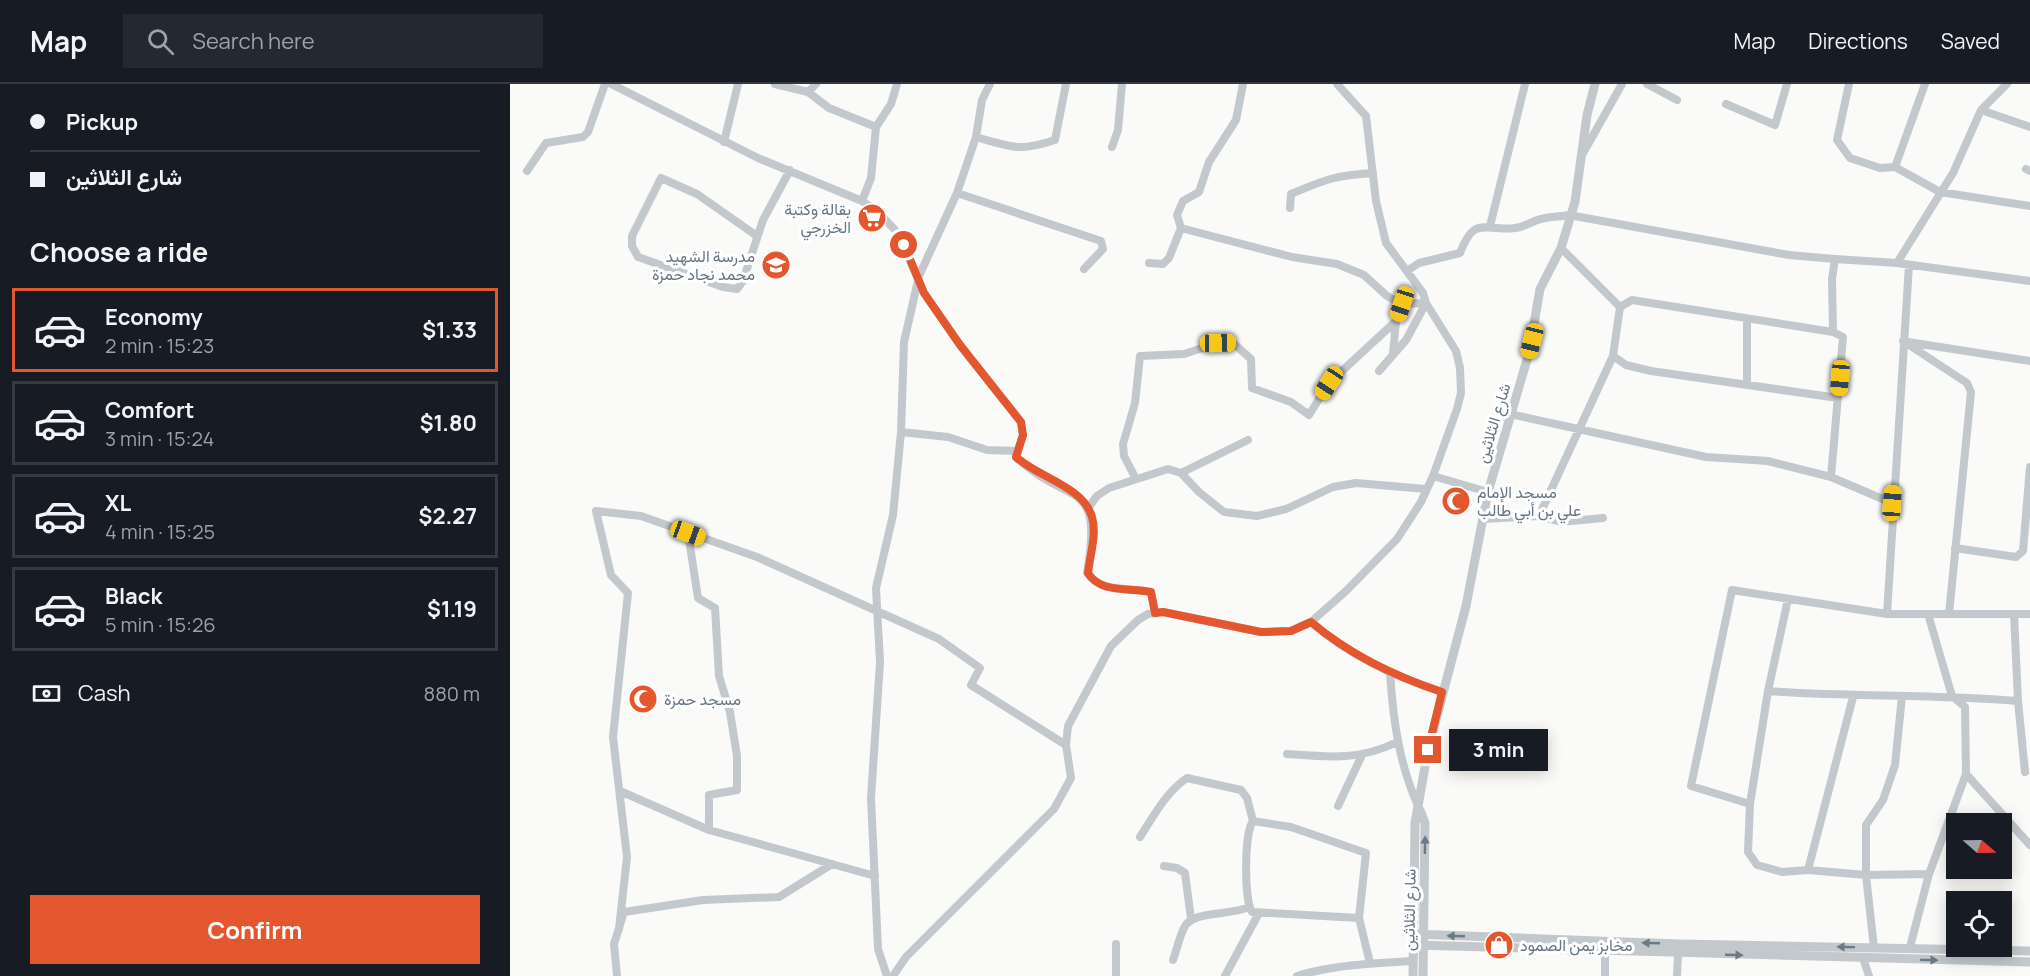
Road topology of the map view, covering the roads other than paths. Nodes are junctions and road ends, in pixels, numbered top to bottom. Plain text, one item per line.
1 (605, 84) edge
2 (611, 84) edge
3 (738, 84) edge
4 (775, 84) edge
5 (816, 84) edge
6 (897, 84) edge
7 (990, 84) edge
8 (1066, 84) edge
9 (1122, 84) edge
10 (1243, 84) edge
11 (1337, 84) edge
12 (1525, 84) edge
13 (1595, 84) edge
14 (1622, 84) edge
15 (1647, 84) edge
16 (1787, 84) edge
17 (1849, 84) edge
18 (1925, 84) edge
19 (2007, 84) edge
20 (808, 92) junction
21 (1677, 100) dead end
22 (1726, 105) dead end
23 (1981, 110) junction
24 (876, 127) junction
25 (2030, 127) edge
26 (976, 137) junction
27 (724, 142) junction
28 (1112, 147) dead end
29 (1581, 156) junction
30 (1895, 167) junction
31 (790, 170) junction
32 (527, 171) dead end
33 (1373, 173) junction
34 (1940, 192) junction
35 (957, 193) junction
36 (862, 201) junction
37 (2030, 206) edge
38 (1290, 208) dead end
39 (1569, 215) junction
40 (1491, 226) junction
41 (1181, 228) junction
42 (757, 236) junction
43 (1561, 248) junction
44 (1835, 260) junction
45 (1149, 263) dead end
46 (1897, 263) junction
47 (1909, 265) junction
48 (1084, 269) dead end
49 (1407, 271) junction
50 (919, 276) junction
51 (2030, 281) edge
52 (1426, 303) junction
53 (1402, 304) junction
54 (1620, 307) junction
55 (1747, 320) junction
56 (1396, 321) junction
57 (1833, 332) junction
58 (1903, 342) junction
59 (1393, 354) junction
60 (1612, 356) junction
61 (2030, 361) edge
62 (1379, 371) dead end
63 (1747, 385) junction
64 (1838, 398) junction
65 (1510, 414) junction
66 (1579, 428) junction
67 (901, 432) junction
68 (1248, 440) dead end
69 (1017, 451) junction
70 (2030, 467) edge
71 (1181, 473) junction
72 (1433, 476) junction
73 (1831, 477) junction
74 (1136, 479) junction
75 (1426, 489) junction
76 (1488, 492) junction
77 (1892, 503) junction
78 (1088, 508) junction
79 (1539, 516) junction
80 (1603, 518) dead end
81 (1483, 519) junction
82 (688, 533) junction
83 (1955, 548) junction
84 (1788, 599) junction
85 (877, 613) junction
86 (1155, 613) junction
87 (1887, 614) junction
88 (1928, 614) junction
89 (1949, 614) junction
90 (2014, 614) junction
91 (2030, 614) edge
92 (1311, 622) junction
93 (1390, 672) junction
94 (1768, 691) junction
95 (1442, 692) junction
96 (1902, 696) junction
97 (1952, 696) junction
98 (1853, 697) junction
99 (2018, 700) junction
100 (1396, 742) junction
101 (1066, 745) junction
102 (1287, 754) dead end
103 (1362, 755) junction
104 (2025, 772) dead end
105 (1966, 774) junction
106 (620, 791) junction
107 (1750, 804) junction
108 (1338, 806) dead end
109 (1420, 810) junction
110 (1253, 821) junction
111 (709, 830) junction
112 (1140, 837) dead end
113 (2030, 845) edge
114 (832, 864) junction
115 (1164, 866) dead end
116 (1808, 870) junction
117 (1929, 874) junction
118 (1866, 875) junction
119 (875, 876) junction
120 (1250, 907) junction
121 (1259, 913) junction
122 (1359, 918) junction
123 (1191, 919) junction
124 (618, 929) junction
125 (1413, 934) junction
126 (1424, 934) junction
127 (1116, 944) dead end
128 (1413, 945) junction
129 (1424, 945) junction
130 (1910, 947) junction
131 (1874, 948) junction
132 (1605, 949) junction
133 (2030, 951) edge
134 (1678, 953) junction
135 (1863, 958) junction
136 (1173, 960) dead end
137 (1413, 961) junction
138 (2030, 962) edge
139 (1370, 963) junction
140 (617, 976) edge
141 (887, 976) edge
142 (892, 976) edge
143 (1116, 976) edge
144 (1225, 976) edge
145 (1297, 976) edge
146 (1413, 976) edge
147 (1423, 976) edge
148 (1605, 976) edge
149 (1677, 976) edge
150 (1869, 976) edge

1 - 32 street
2 - 27 street
3 - 27 street
4 - 20 street
5 - 20 street
6 - 24 street
7 - 26 street
8 - 26 street
9 - 28 street
10 - 41 street
11 - 33 street
12 - 40 street
13 - 29 street, شارع الثلاثين
14 - 29 street
15 - 21 street
16 - 22 street
17 - 30 street
18 - 30 street
19 - 23 street
20 - 24 street
23 - 25 street
23 - 34 street
24 - 36 street
26 - 35 street
27 - 31 street
29 - 39 street, شارع الثلاثين
30 - 34 street
31 - 36 street
31 - 42 street
33 - 38 street
33 - 49 street
34 - 37 street
34 - 46 street
35 - 48 street
35 - 50 street
36 - 50 street
39 - 40 street
39 - 43 street, شارع الثلاثين
39 - 44 street
40 - 49 street
41 - 45 street
41 - 53 street
42 - 42 street
43 - 54 street
43 - 65 street, شارع الثلاثين
44 - 46 street
44 - 57 street
46 - 47 street
47 - 51 street
47 - 58 street
49 - 52 street
50 - 67 street
50 - 69 street
52 - 53 street
52 - 59 street
52 - 72 street
53 - 56 street
54 - 55 street
54 - 60 street
55 - 57 street
55 - 63 street
56 - 59 street
56 - 74 street
57 - 64 street
58 - 61 street
58 - 77 street
58 - 83 street
59 - 62 street
60 - 63 street
60 - 66 street
63 - 64 street
64 - 73 street
65 - 66 street
65 - 76 street, شارع الثلاثين
66 - 73 street
66 - 79 street
67 - 69 street
67 - 85 street
68 - 71 street
69 - 78 street
70 - 83 street
71 - 74 street
71 - 75 street
72 - 75 street
72 - 76 street
73 - 77 street
74 - 78 street
75 - 92 street
76 - 81 street, شارع الثلاثين
77 - 87 street
78 - 86 street
79 - 80 street
79 - 81 street
81 - 95 street, شارع الثلاثين
82 - 85 street
82 - 106 street
82 - 111 street
83 - 89 street
84 - 87 street
84 - 94 street
84 - 107 street
85 - 101 street
85 - 119 street
86 - 92 street
86 - 101 street
87 - 88 street
88 - 89 street
88 - 97 street
89 - 90 street
90 - 91 street
90 - 99 street
92 - 93 street
93 - 95 street
93 - 100 street
94 - 98 street
94 - 107 street
95 - 109 street, شارع الثلاثين
96 - 97 street
96 - 98 street
96 - 118 street
97 - 99 street
97 - 105 street
98 - 116 street
99 - 104 street
100 - 103 street
100 - 109 street
101 - 142 street
102 - 103 street
103 - 108 street
105 - 113 street
105 - 117 street
106 - 111 street
106 - 124 street
107 - 116 street
109 - 125 street, شارع الثلاثين
126 -> 109 street, شارع الثلاثين
110 - 112 street
110 - 120 street
110 - 122 street
111 - 114 street
114 - 119 street
114 - 124 street
115 - 123 street
116 - 118 street
117 - 118 street
117 - 130 street
118 - 131 street
119 - 141 street
120 - 121 street
120 - 123 street
121 - 122 street
121 - 144 street
122 - 139 street
123 - 136 street
124 - 140 street
125 - 126 street
125 - 128 street, شارع الثلاثين
126 - 129 street, شارع الثلاثين
131 -> 126 street
127 - 143 street
128 - 129 street
128 - 137 street, شارع الثلاثين
129 - 132 street
129 - 147 street, شارع الثلاثين
130 - 131 street
130 - 133 street
132 - 134 street
132 - 148 street
134 -> 135 street
134 - 149 street
135 -> 138 street
135 - 150 street
137 - 139 street
137 - 146 street, شارع الثلاثين
139 - 145 street

